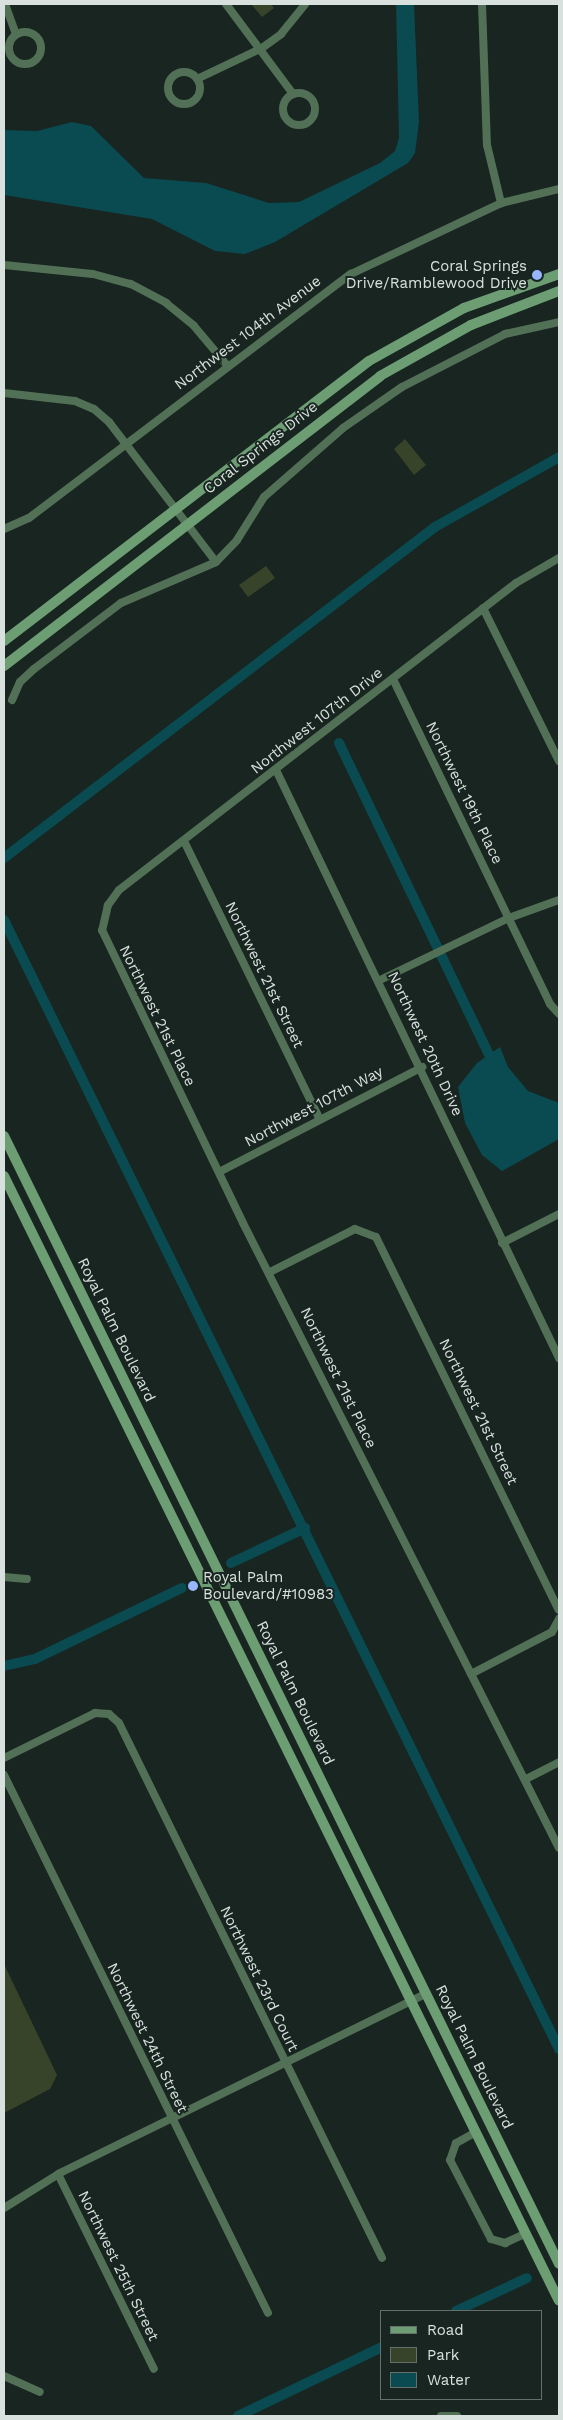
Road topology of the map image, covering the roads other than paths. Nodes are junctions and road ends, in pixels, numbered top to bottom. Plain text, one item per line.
1 (5, 4) edge
2 (226, 4) edge
3 (304, 4) edge
4 (482, 4) edge
5 (16, 34) junction
6 (262, 48) junction
7 (197, 79) junction
8 (293, 94) junction
9 (559, 189) edge
10 (501, 203) junction
11 (4, 265) edge
12 (559, 274) edge
13 (559, 291) edge
14 (559, 322) edge
15 (226, 364) junction
16 (4, 393) edge
17 (125, 444) junction
18 (176, 509) junction
19 (188, 524) junction
20 (4, 529) edge
21 (559, 558) edge
22 (216, 562) junction
23 (483, 608) junction
24 (4, 641) edge
25 (4, 666) edge
26 (393, 679) junction
27 (12, 700) dead end
28 (559, 761) edge
29 (276, 770) junction
30 (184, 841) junction
31 (559, 900) edge
32 (104, 918) joint
33 (509, 918) junction
34 (380, 980) junction
35 (559, 1014) edge
36 (422, 1066) junction
37 (320, 1120) junction
38 (4, 1136) edge
39 (219, 1172) junction
40 (4, 1176) edge
41 (559, 1214) edge
42 (502, 1243) junction
43 (270, 1272) junction
44 (559, 1358) edge
45 (4, 1577) edge
46 (27, 1579) dead end
47 (559, 1610) edge
48 (559, 1621) edge
49 (471, 1674) junction
50 (4, 1758) edge
51 (559, 1762) edge
52 (4, 1775) edge
53 (526, 1779) junction
54 (559, 1848) edge
55 (426, 1994) junction
56 (411, 2001) junction
57 (286, 2064) junction
58 (171, 2119) junction
59 (476, 2132) junction
60 (58, 2174) junction
61 (4, 2208) edge
62 (526, 2233) junction
63 (382, 2258) dead end
64 (559, 2264) edge
65 (559, 2301) edge
66 (268, 2313) dead end
67 (154, 2369) dead end
68 (4, 2376) edge
69 (40, 2392) dead end
70 (456, 2415) edge
71 (441, 2416) edge

1 - 5 street
2 - 6 street
3 - 6 street
4 - 10 street
5 - 5 street
6 - 7 street
6 - 8 street
7 - 7 street
8 - 8 street
9 - 10 street, Northwest 104th Avenue
10 - 15 street, Northwest 104th Avenue
11 - 15 street
12 - 18 main road, Coral Springs Drive
13 - 19 main road, Coral Springs Drive
14 - 22 street
15 - 17 street, Northwest 104th Avenue
16 - 17 street
17 - 18 street
17 - 20 street, Northwest 104th Avenue
18 - 19 street
18 - 24 main road, Coral Springs Drive
19 - 22 street
19 - 25 main road, Coral Springs Drive
21 - 23 street, Northwest 107th Drive
22 - 27 street
23 - 26 street, Northwest 107th Drive
23 - 28 street
26 - 29 street, Northwest 107th Drive
26 - 33 street, Northwest 19th Place
29 - 30 street, Northwest 107th Drive
29 - 34 street, Northwest 20th Drive
30 - 32 street, Northwest 107th Drive
30 - 37 street, Northwest 21st Street
31 - 33 street
32 - 39 street, Northwest 21st Place
33 - 34 street
33 - 35 street, Northwest 19th Place
34 - 36 street, Northwest 20th Drive
36 - 37 street, Northwest 107th Way
36 - 42 street, Northwest 20th Drive
37 - 39 street, Northwest 107th Way
38 - 55 main road, Royal Palm Boulevard
39 - 43 street, Northwest 21st Place
40 - 56 main road, Royal Palm Boulevard
41 - 42 street
42 - 44 street, Northwest 20th Drive
43 - 47 street, Northwest 21st Street
43 - 49 street, Northwest 21st Place
45 - 46 street
48 - 49 street
49 - 53 street, Northwest 21st Place
50 - 57 street, Northwest 23rd Court
51 - 53 street
52 - 58 street, Northwest 24th Street
53 - 54 street, Northwest 21st Place
55 - 56 street
55 - 64 main road, Royal Palm Boulevard
56 - 57 street
56 - 59 main road, Royal Palm Boulevard
57 - 58 street
57 - 63 street, Northwest 23rd Court
58 - 60 street
58 - 66 street, Northwest 24th Street
59 - 62 main road, Royal Palm Boulevard
59 - 62 street
60 - 61 street
60 - 67 street, Northwest 25th Street
62 - 65 main road, Royal Palm Boulevard
68 - 69 street
70 - 71 street

